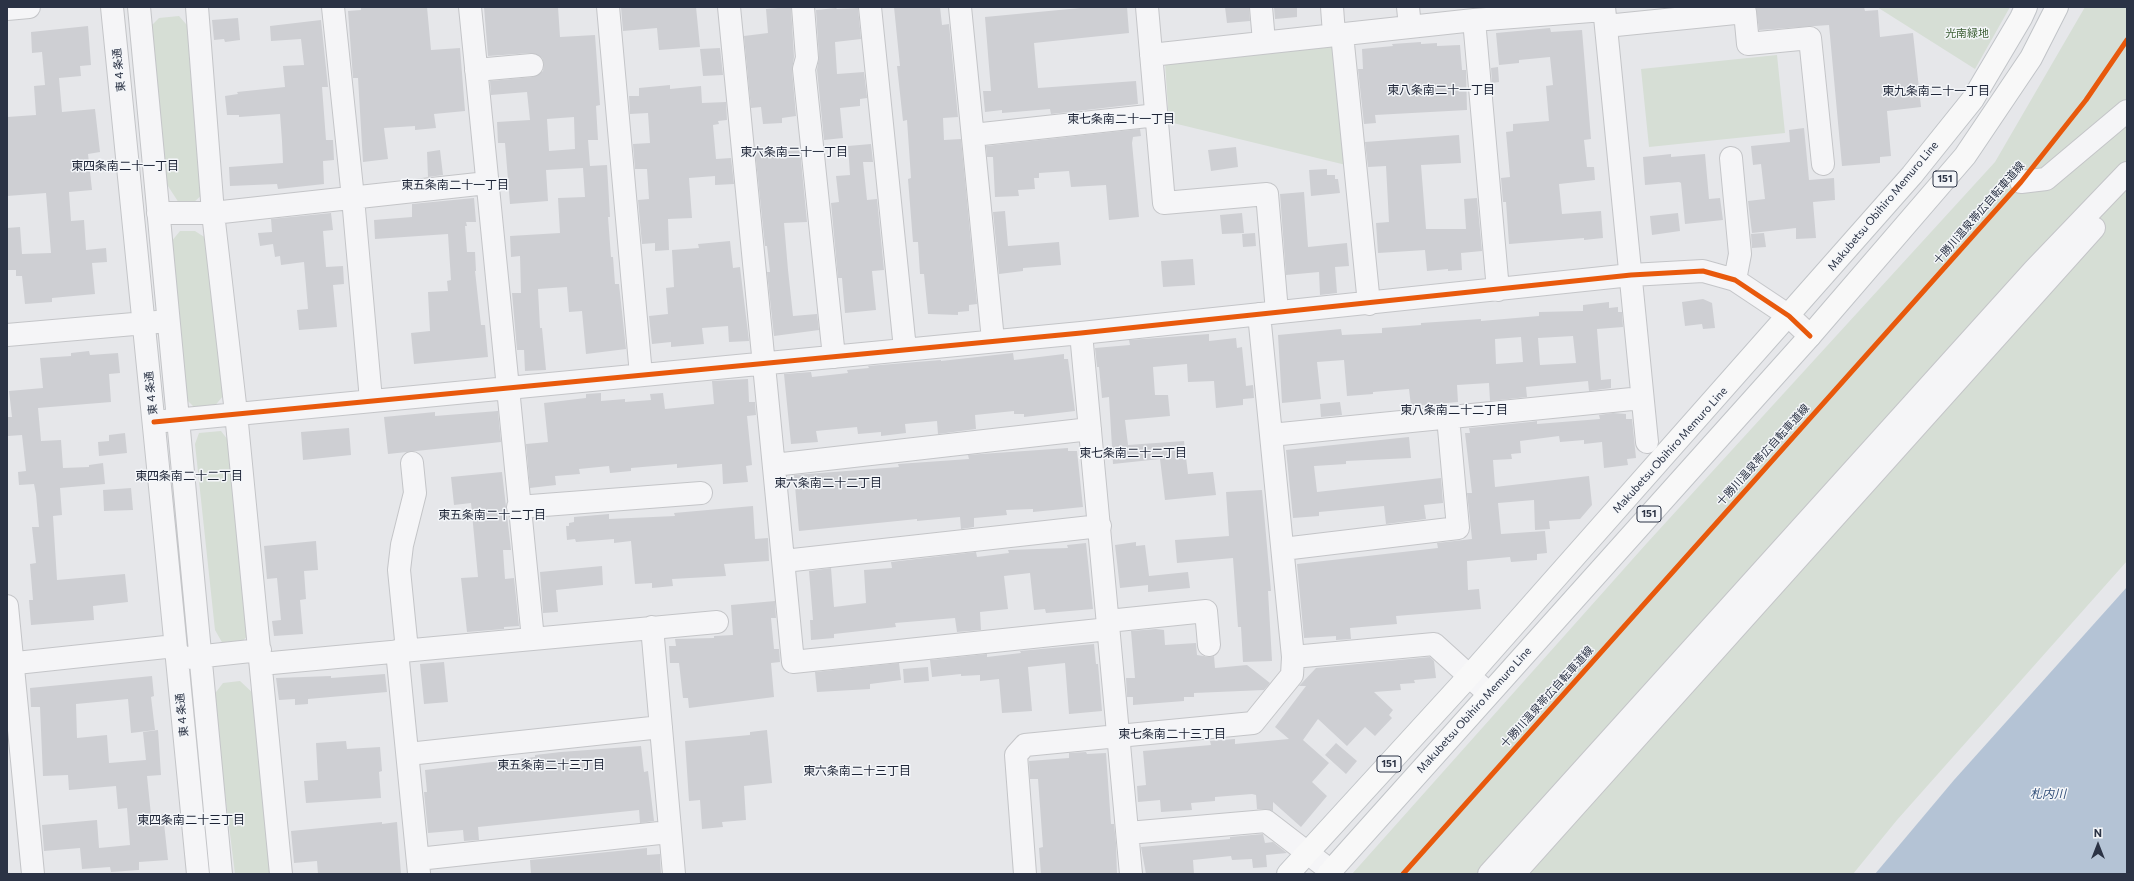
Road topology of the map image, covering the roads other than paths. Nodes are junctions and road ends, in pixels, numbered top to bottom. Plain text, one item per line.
1 (29, 7) edge
2 (112, 7) edge
3 (140, 7) edge
4 (197, 7) edge
5 (333, 7) edge
6 (470, 7) edge
7 (608, 7) edge
8 (729, 7) edge
9 (803, 7) edge
10 (870, 7) edge
11 (960, 7) edge
12 (1147, 7) edge
13 (1261, 7) edge
14 (1332, 7) edge
15 (2026, 7) edge
16 (2057, 7) edge
17 (7, 9) edge
18 (1605, 14) edge
19 (1409, 17) edge
20 (1474, 20) junction
21 (1338, 34) junction
22 (1264, 42) junction
23 (1151, 55) junction
24 (532, 65) dead end
25 (476, 70) junction
26 (2127, 111) edge
27 (1157, 115) junction
28 (973, 135) junction
29 (1731, 158) dead end
30 (1823, 164) dead end
31 (2127, 173) edge
32 (2021, 182) dead end
33 (487, 183) junction
34 (2127, 192) edge
35 (353, 198) junction
36 (158, 213) junction
37 (213, 213) junction
38 (1631, 275) junction
39 (1735, 280) junction
40 (1498, 290) junction
41 (1369, 304) junction
42 (1268, 313) junction
43 (1789, 316) junction
44 (169, 320) junction
45 (143, 323) junction
46 (1081, 333) junction
47 (7, 335) edge
48 (1810, 336) junction
49 (994, 340) junction
50 (905, 348) junction
51 (834, 357) junction
52 (762, 363) junction
53 (641, 375) junction
54 (506, 388) junction
55 (1642, 398) junction
56 (371, 400) junction
57 (236, 413) junction
58 (1448, 417) junction
59 (178, 420) junction
60 (154, 422) junction
61 (1090, 429) junction
62 (1271, 435) junction
63 (1647, 442) dead end
64 (412, 463) dead end
65 (774, 465) junction
66 (701, 493) dead end
67 (518, 507) junction
68 (1100, 526) junction
69 (1283, 550) junction
70 (784, 561) junction
71 (7, 606) edge
72 (717, 622) dead end
73 (1109, 625) junction
74 (652, 627) junction
75 (533, 639) junction
76 (1209, 645) dead end
77 (402, 650) junction
78 (176, 652) junction
79 (200, 656) junction
80 (260, 657) junction
81 (1293, 657) junction
82 (10, 663) edge
83 (1470, 675) junction
84 (1488, 693) junction
85 (661, 727) junction
86 (1119, 736) junction
87 (408, 754) junction
88 (669, 832) junction
89 (1128, 833) junction
90 (1307, 853) junction
91 (419, 867) edge
92 (1329, 872) edge
93 (33, 874) edge
94 (198, 874) edge
95 (221, 874) edge
96 (281, 874) edge
97 (674, 874) edge
98 (1025, 874) edge
99 (1131, 874) edge
100 (1288, 874) edge
101 (1489, 874) edge
102 (1514, 874) edge

1 - 17 street
2 - 45 street, 東４条通
3 - 36 street
4 - 37 street
5 - 35 street
6 - 25 street
7 - 53 street
8 - 52 street
9 - 51 street
10 - 50 street
11 - 28 street
12 - 23 street
13 - 22 street
14 - 21 street
15 - 43 main road, Makubetsu Obihiro Memuro Line / 151
16 - 48 main road, Makubetsu Obihiro Memuro Line / 151
18 - 20 street
18 - 30 street
18 - 38 street
19 - 20 street
19 - 21 street
20 - 40 street
21 - 22 street
21 - 41 street
22 - 23 street
23 - 27 street
24 - 25 street
25 - 33 street
26 - 32 street
27 - 28 street
27 - 42 street
28 - 49 street
29 - 39 street
31 - 101 street
33 - 35 street
33 - 54 street
34 - 102 street
35 - 37 street
35 - 56 street
36 - 37 street
36 - 44 street
37 - 57 street
38 - 39 street
38 - 40 street
38 - 55 street
39 - 43 street
40 - 41 street
41 - 42 street
42 - 46 street
42 - 62 street
43 - 48 street
43 - 83 main road, Makubetsu Obihiro Memuro Line / 151
44 - 45 street
44 - 59 street
45 - 47 street
45 - 60 street, 東４条通
46 - 49 street
46 - 61 street
48 - 84 main road, Makubetsu Obihiro Memuro Line / 151
49 - 50 street
50 - 51 street
51 - 52 street
52 - 53 street
52 - 65 street
53 - 54 street
54 - 56 street
54 - 67 street
55 - 58 street
55 - 63 street
56 - 57 street
57 - 59 street
57 - 80 street
58 - 62 street
58 - 69 street
59 - 60 street
59 - 79 street
60 - 78 street, 東４条通
61 - 65 street
61 - 68 street
62 - 69 street
64 - 77 street
65 - 70 street
66 - 67 street
67 - 75 street
68 - 70 street
68 - 73 street
69 - 81 street
70 - 73 street
71 - 82 street
72 - 74 street
73 - 76 street
73 - 86 street
74 - 75 street
74 - 85 street
75 - 77 street
77 - 80 street
77 - 87 street
78 - 79 street
78 - 82 street
78 - 94 street, 東４条通
79 - 80 street
79 - 95 street
80 - 96 street
81 - 83 street
81 - 86 street
82 - 93 street
83 - 84 street
83 - 90 main road, Makubetsu Obihiro Memuro Line / 151
84 - 92 main road, Makubetsu Obihiro Memuro Line / 151
85 - 87 street
85 - 88 street
86 - 89 street
86 - 98 street
87 - 91 street
88 - 91 street
88 - 97 street
89 - 90 street
89 - 99 street
90 - 92 street
90 - 100 main road, Makubetsu Obihiro Memuro Line / 151

